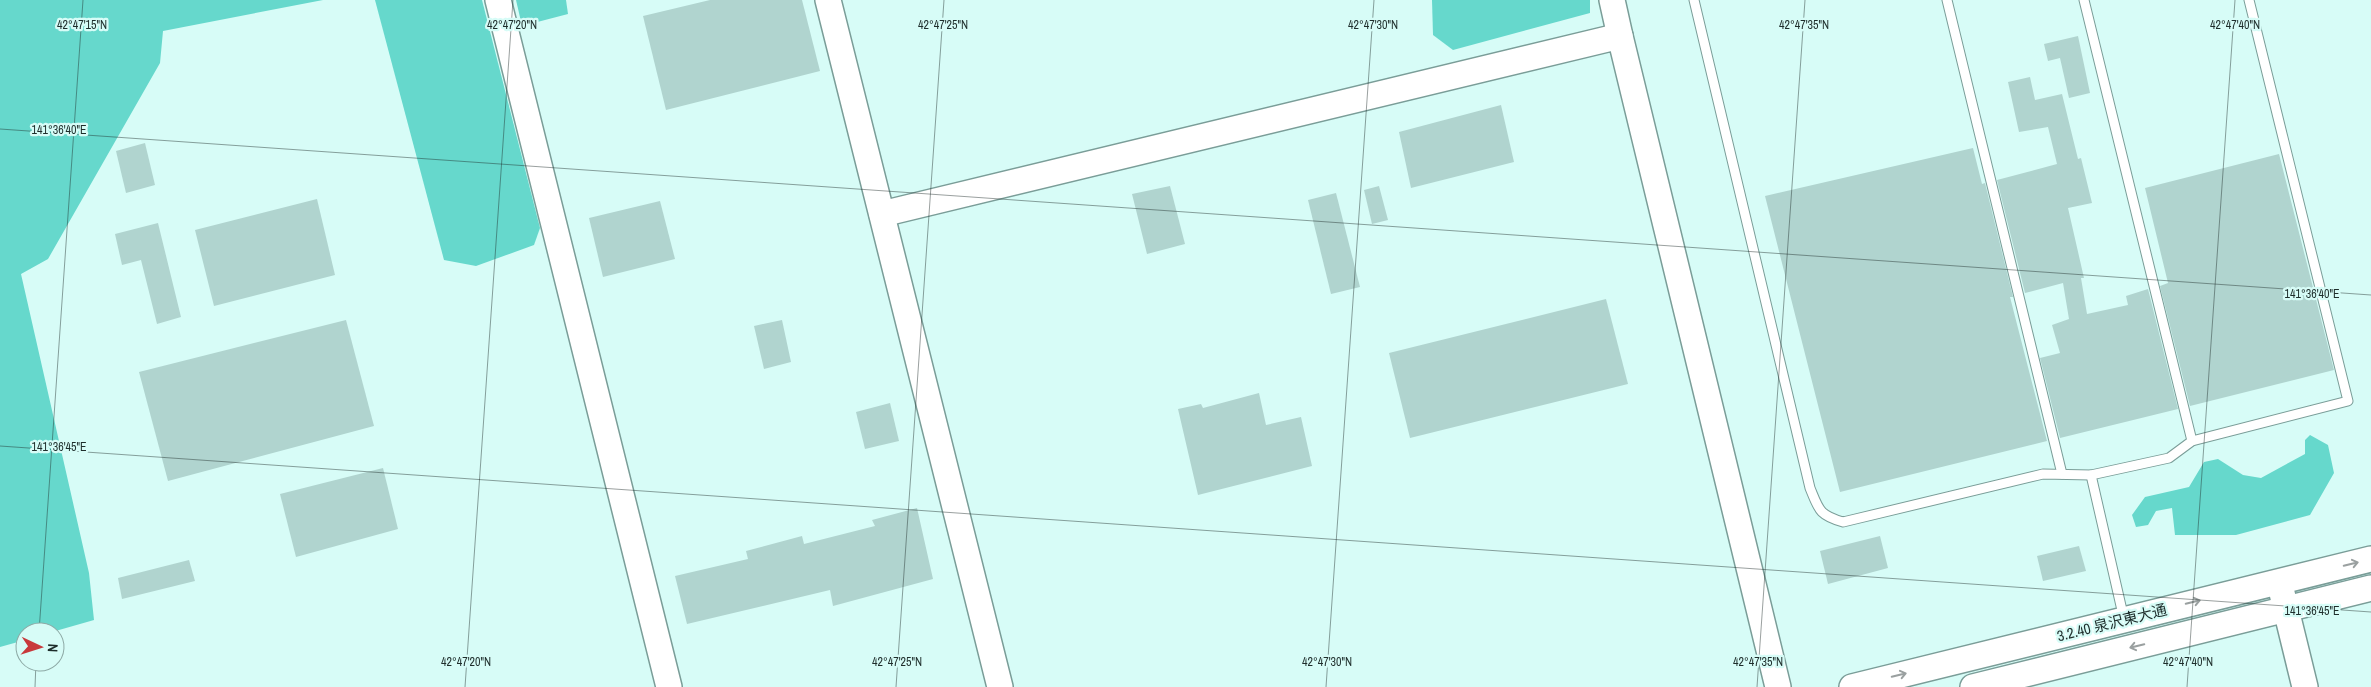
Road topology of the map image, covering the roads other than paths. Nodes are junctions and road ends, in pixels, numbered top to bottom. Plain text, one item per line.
1 (498, 0) edge
2 (828, 0) edge
3 (1612, 0) edge
4 (1694, 0) edge
5 (1947, 0) edge
6 (2084, 0) edge
7 (2249, 0) edge
8 (1620, 36) junction
9 (882, 214) junction
10 (2192, 440) junction
11 (2062, 474) junction
12 (2090, 475) junction
13 (2371, 559) edge
14 (2279, 581) junction
15 (2371, 588) edge
16 (2286, 609) junction
17 (2124, 620) junction
18 (669, 687) edge
19 (1000, 687) edge
20 (1778, 687) edge
21 (1852, 687) edge
22 (1973, 687) edge
23 (2306, 687) edge

1 - 18 street
2 - 9 street
3 - 8 street
4 - 11 lane
5 - 11 lane
6 - 10 lane
7 - 10 lane
8 - 9 street
8 - 20 street
9 - 19 street
10 - 12 lane
11 - 12 lane
12 - 17 lane
14 -> 13 street, 3.2.40 泉沢東大通
14 - 16 street
17 -> 14 street, 3.2.40 泉沢東大通
15 - 16 street, 3.2.40 泉沢東大通
16 -> 22 street, 3.2.40 泉沢東大通
16 - 23 street
21 -> 17 street, 3.2.40 泉沢東大通

